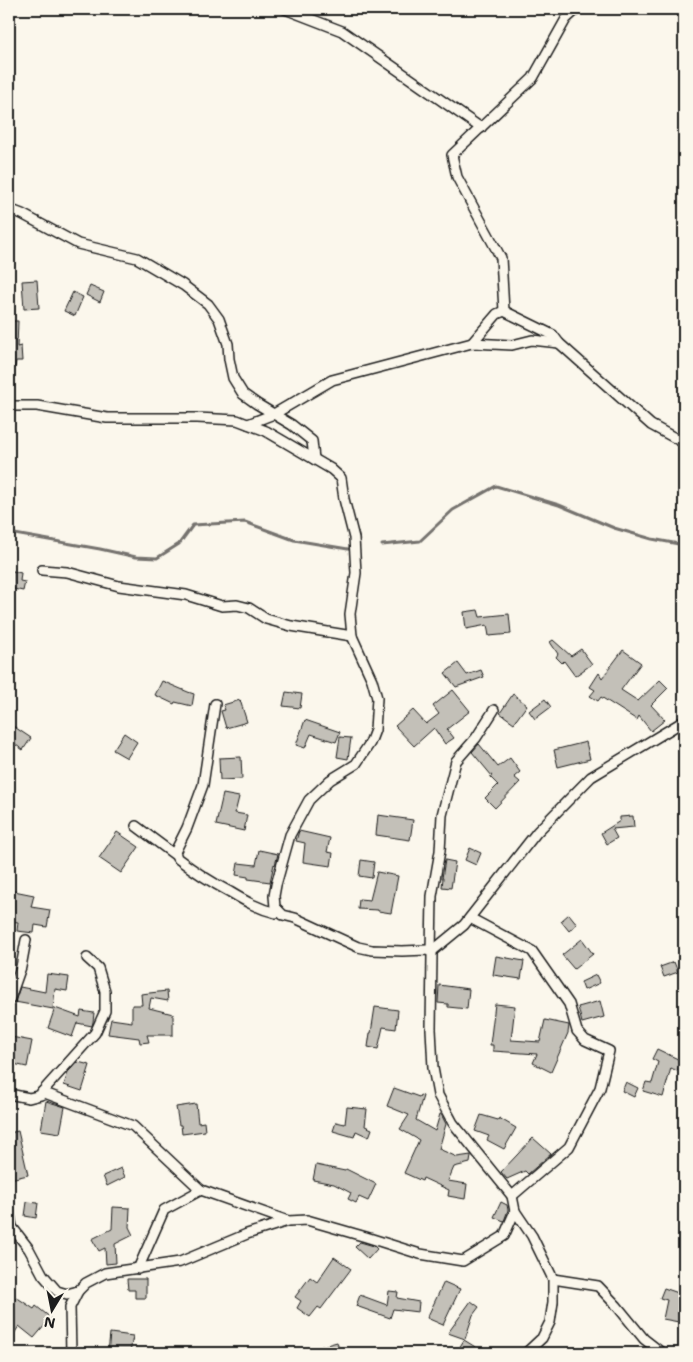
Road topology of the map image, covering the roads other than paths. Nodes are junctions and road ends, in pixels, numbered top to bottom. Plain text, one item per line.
1 (285, 9) edge
2 (576, 9) edge
3 (482, 128) junction
4 (9, 209) edge
5 (504, 311) junction
6 (472, 343) junction
7 (559, 343) junction
8 (9, 406) edge
9 (274, 414) junction
10 (248, 424) junction
11 (684, 442) edge
12 (314, 459) junction
13 (42, 570) dead end
14 (352, 636) junction
15 (215, 704) dead end
16 (494, 710) dead end
17 (684, 721) edge
18 (136, 826) dead end
19 (175, 855) junction
20 (278, 910) junction
21 (470, 918) junction
22 (26, 940) dead end
23 (431, 952) junction
24 (87, 958) dead end
25 (9, 1001) edge
26 (42, 1092) junction
27 (9, 1094) edge
28 (201, 1190) junction
29 (512, 1196) junction
30 (9, 1210) edge
31 (515, 1211) junction
32 (288, 1221) junction
33 (138, 1269) junction
34 (553, 1279) junction
35 (78, 1291) junction
36 (58, 1292) junction
37 (70, 1307) junction
38 (71, 1353) edge
39 (526, 1353) edge
40 (662, 1353) edge

1 - 3 street
2 - 3 street
3 - 5 street
4 - 9 street
5 - 6 street
5 - 7 street
6 - 7 street
6 - 9 street
7 - 11 street
8 - 10 street
9 - 10 street
9 - 12 street
10 - 12 street
12 - 14 street
13 - 14 street
14 - 20 street
15 - 19 street
16 - 23 street
17 - 21 street
18 - 19 street
19 - 20 street
20 - 23 street
21 - 23 street
21 - 29 street
22 - 25 street
23 - 29 street
24 - 26 street
26 - 27 street
26 - 28 street
28 - 32 street
28 - 33 street
29 - 31 street
30 - 36 street
31 - 32 street
31 - 34 street
32 - 33 street
33 - 35 street
34 - 39 street
34 - 40 street
35 - 36 street
35 - 37 street
36 - 37 street
37 - 38 street

